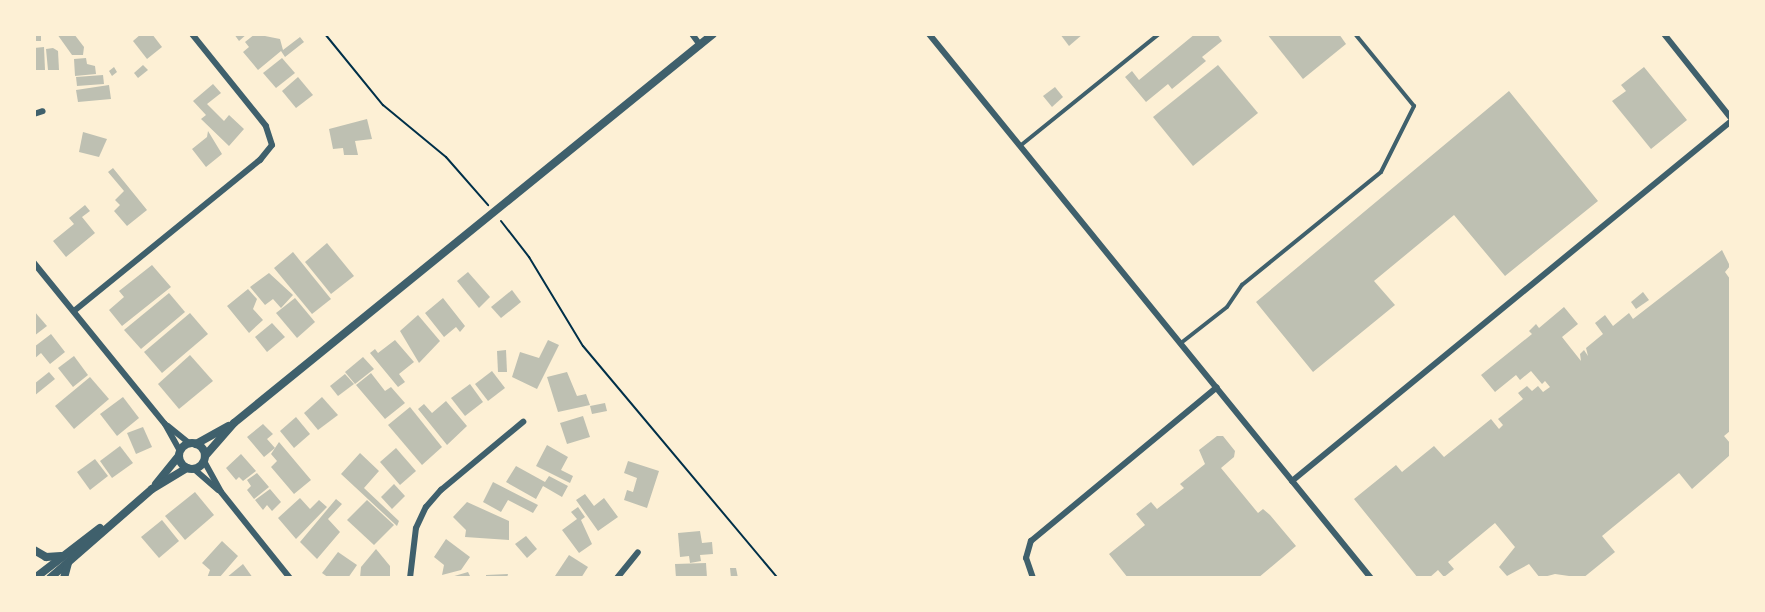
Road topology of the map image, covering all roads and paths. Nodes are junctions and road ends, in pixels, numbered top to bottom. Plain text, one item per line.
1 (192, 34) edge
2 (325, 34) edge
3 (692, 34) edge
4 (713, 34) edge
5 (929, 34) edge
6 (1159, 34) edge
7 (1355, 34) edge
8 (1664, 34) edge
9 (700, 45) junction
10 (43, 111) dead end
11 (34, 114) edge
12 (1731, 117) edge
13 (1731, 122) edge
14 (1020, 147) junction
15 (494, 212) junction
16 (34, 263) edge
17 (74, 311) junction
18 (1180, 344) junction
19 (1217, 387) junction
20 (523, 422) dead end
21 (234, 423) junction
22 (165, 424) junction
23 (192, 444) junction
24 (179, 453) junction
25 (205, 459) junction
26 (190, 469) junction
27 (1292, 481) junction
28 (152, 489) junction
29 (221, 492) junction
30 (113, 520) junction
31 (34, 550) edge
32 (638, 552) dead end
33 (62, 555) junction
34 (68, 563) junction
35 (35, 578) edge
36 (50, 578) edge
37 (64, 578) edge
38 (290, 578) edge
39 (410, 578) edge
40 (617, 578) edge
41 (778, 578) edge
42 (1033, 578) edge
43 (1371, 578) edge

1 - 17 street
2 - 15 path
3 - 9 street
4 - 9 street
5 - 14 street
6 - 14 lane
7 - 18 lane
8 - 12 street
9 - 15 street
10 - 11 street
13 - 27 street
14 - 18 street
15 - 21 street
15 - 41 path
16 - 17 street
17 - 22 street
18 - 19 street
19 - 27 street
19 - 42 street
20 - 39 street
21 - 23 street
21 - 25 street
22 - 23 street
22 - 24 street
23 - 24 street
23 - 25 street
24 - 26 street
24 - 28 street
25 - 26 street
25 - 29 street
26 - 28 street
26 - 29 street
27 - 43 street
28 - 30 street
29 - 38 street
30 - 33 street
30 - 34 street
31 - 33 street
32 - 40 street
33 - 35 street
34 - 36 street
34 - 37 street

